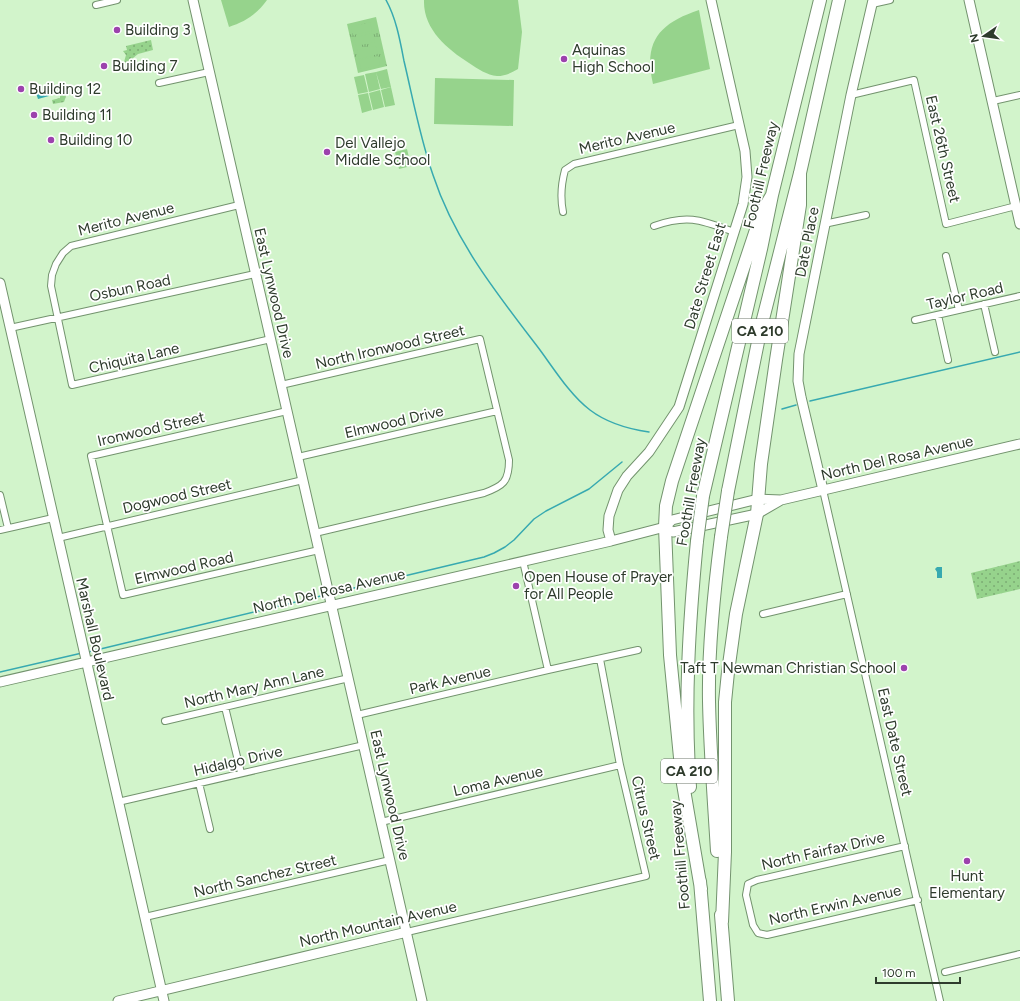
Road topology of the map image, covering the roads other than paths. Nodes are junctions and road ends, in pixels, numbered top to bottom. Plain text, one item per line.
1 (117, 0) edge
2 (193, 0) edge
3 (711, 0) edge
4 (820, 0) edge
5 (839, 0) edge
6 (890, 0) edge
7 (969, 0) edge
8 (872, 2) edge
9 (96, 5) dead end
10 (209, 72) junction
11 (159, 83) dead end
12 (851, 95) junction
13 (1020, 95) edge
14 (993, 101) junction
15 (739, 125) junction
16 (800, 173) junction
17 (772, 195) junction
18 (239, 205) junction
19 (1016, 206) junction
20 (563, 212) dead end
21 (866, 215) dead end
22 (824, 224) junction
23 (1020, 224) edge
24 (654, 226) dead end
25 (734, 232) junction
26 (946, 256) dead end
27 (255, 274) junction
28 (0, 283) edge
29 (1020, 296) edge
30 (2, 299) edge
31 (984, 304) junction
32 (959, 310) junction
33 (938, 315) junction
34 (56, 317) junction
35 (915, 320) dead end
36 (10, 328) junction
37 (271, 339) junction
38 (995, 352) dead end
39 (948, 360) dead end
40 (281, 385) junction
41 (287, 411) junction
42 (497, 412) junction
43 (1020, 444) edge
44 (298, 457) junction
45 (303, 480) junction
46 (823, 490) junction
47 (0, 495) edge
48 (758, 499) junction
49 (781, 500) junction
50 (756, 514) junction
51 (53, 518) junction
52 (108, 526) junction
53 (665, 527) junction
54 (8, 528) junction
55 (0, 530) edge
56 (315, 532) junction
57 (58, 538) junction
58 (610, 541) junction
59 (319, 550) junction
60 (523, 561) junction
61 (847, 594) junction
62 (330, 598) junction
63 (763, 614) dead end
64 (638, 650) dead end
65 (84, 655) junction
66 (600, 659) junction
67 (548, 670) junction
68 (349, 678) junction
69 (0, 682) edge
70 (225, 707) junction
71 (357, 715) junction
72 (165, 721) dead end
73 (364, 745) junction
74 (620, 765) junction
75 (241, 774) junction
76 (199, 783) junction
77 (118, 802) junction
78 (381, 822) junction
79 (210, 829) dead end
80 (905, 846) junction
81 (390, 860) junction
82 (646, 876) joint
83 (701, 889) junction
84 (918, 900) junction
85 (145, 917) junction
86 (722, 922) junction
87 (406, 932) junction
88 (758, 933) joint
89 (1020, 954) edge
90 (945, 972) dead end
91 (162, 990) junction
92 (118, 1001) edge
93 (164, 1001) edge
94 (422, 1001) edge
95 (710, 1001) edge
96 (728, 1001) edge
97 (940, 1001) edge

1 - 9 street
2 - 10 street, East Lynwood Drive
3 - 15 street, Date Street East
4 - 17 highway, Foothill Freeway / CA 210
5 - 16 highway, CA 210
6 - 8 street
7 - 14 street
8 - 12 street, Date Place
10 - 11 street
10 - 18 street, East Lynwood Drive
12 - 19 street, East 26th Street
12 - 22 street, Date Place
13 - 14 street
14 - 19 street
15 - 20 street, Merito Avenue
15 - 25 street, Date Street East
16 - 48 highway
16 - 86 highway, CA 210, bridge
17 - 53 highway
17 - 83 highway, Foothill Freeway / CA 210, bridge
18 - 27 street, East Lynwood Drive
18 - 34 street, Merito Avenue
19 - 23 street
21 - 22 street
22 - 46 street, Date Place
24 - 25 street
25 - 58 street, Date Street East
26 - 32 street
27 - 34 street, Osbun Road
27 - 37 street, East Lynwood Drive
28 - 30 street, Marshall Boulevard
29 - 31 street, Taylor Road
30 - 36 street, Marshall Boulevard
31 - 32 street, Taylor Road
31 - 38 street
32 - 33 street, Taylor Road
33 - 35 street, Taylor Road
33 - 39 street
34 - 36 street, Osbun Road
34 - 37 street, Chiquita Lane
36 - 51 street, Marshall Boulevard
37 - 40 street, East Lynwood Drive
40 - 41 street, East Lynwood Drive
40 - 42 street, North Ironwood Street
41 - 44 street, East Lynwood Drive
41 - 52 street, Ironwood Street
42 - 44 street, Elmwood Drive
42 - 56 street
43 - 46 street, North Del Rosa Avenue
44 - 45 street, East Lynwood Drive
45 - 52 street, Dogwood Street
45 - 56 street, East Lynwood Drive
46 - 49 street, North Del Rosa Avenue
46 - 61 street, East Date Street
47 - 54 street
48 - 49 street, North Del Rosa Avenue
48 - 50 highway
48 - 53 street, North Del Rosa Avenue
49 - 50 street, North Del Rosa Avenue
50 - 53 street, North Del Rosa Avenue
50 - 86 highway
51 - 54 street
51 - 57 street, Marshall Boulevard
52 - 57 street, Dogwood Street
52 - 59 street, Elmwood Road
53 - 58 street, North Del Rosa Avenue
53 - 83 highway
54 - 55 street
56 - 59 street, East Lynwood Drive
57 - 65 street, Marshall Boulevard
58 - 60 street, North Del Rosa Avenue
59 - 62 street, East Lynwood Drive
60 - 62 street, North Del Rosa Avenue
60 - 67 street
61 - 63 street
61 - 80 street, East Date Street
62 - 65 street, North Del Rosa Avenue
62 - 68 street, East Lynwood Drive
64 - 66 street, Park Avenue
65 - 69 street, North Del Rosa Avenue
65 - 77 street, Marshall Boulevard
66 - 67 street, Park Avenue
66 - 74 street, Citrus Street
67 - 71 street, Park Avenue
68 - 70 street, North Mary Ann Lane
68 - 71 street, East Lynwood Drive
70 - 72 street, North Mary Ann Lane
70 - 75 street
71 - 73 street, East Lynwood Drive
73 - 75 street, Hidalgo Drive
73 - 78 street, East Lynwood Drive
74 - 78 street, Loma Avenue
74 - 82 street, Citrus Street
75 - 76 street, Hidalgo Drive
76 - 77 street, Hidalgo Drive
76 - 79 street
77 - 85 street, Marshall Boulevard
78 - 81 street, East Lynwood Drive
80 - 84 street, East Date Street
80 - 88 street, North Fairfax Drive
81 - 85 street, North Sanchez Street
81 - 87 street, East Lynwood Drive
82 - 87 street, North Mountain Avenue
83 - 95 highway, Foothill Freeway / CA 210
84 - 88 street, North Erwin Avenue
84 - 97 street, East Date Street
85 - 91 street, Marshall Boulevard
86 - 96 highway, CA 210
87 - 91 street, North Mountain Avenue
87 - 94 street, East Lynwood Drive
89 - 90 street
91 - 92 street, North Mountain Avenue
91 - 93 street, Marshall Boulevard

